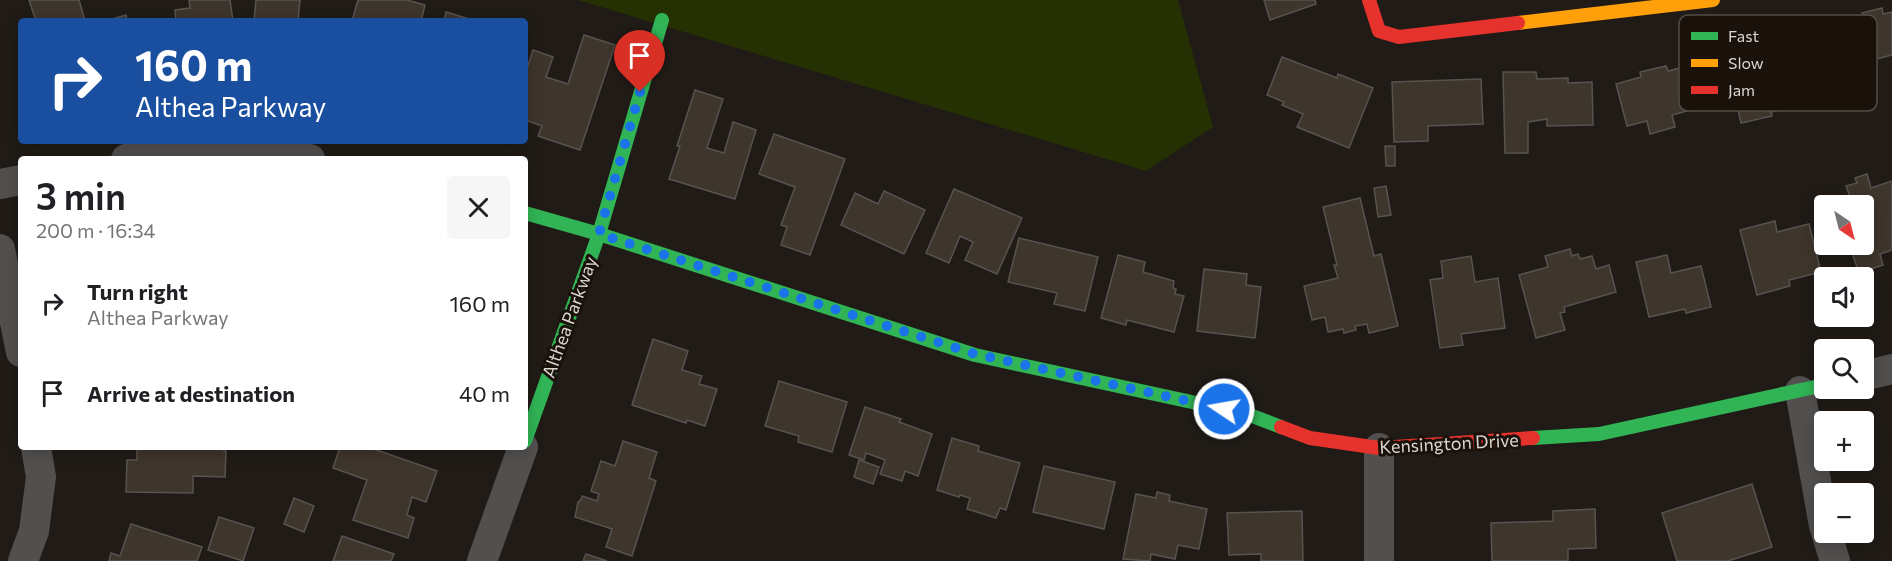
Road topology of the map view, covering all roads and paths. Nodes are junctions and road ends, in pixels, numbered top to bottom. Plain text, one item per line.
1 (1369, 0) edge
2 (1713, 0) edge
3 (662, 20) dead end
4 (202, 144) edge
5 (224, 144) edge
6 (141, 156) edge
7 (293, 156) edge
8 (18, 181) edge
9 (0, 184) edge
10 (528, 214) edge
11 (599, 234) junction
12 (0, 249) edge
13 (18, 337) edge
14 (1892, 369) edge
15 (1874, 373) edge
16 (1812, 388) edge
17 (528, 433) edge
18 (1379, 448) junction
19 (36, 450) edge
20 (522, 450) edge
21 (1820, 483) edge
22 (1829, 543) edge
23 (23, 561) edge
24 (482, 561) edge
25 (1379, 561) edge
26 (1835, 561) edge

1 - 2 street
3 - 11 street, Althea Parkway
4 - 6 street
5 - 7 street
8 - 9 street
10 - 11 street, Kensington Drive
11 - 17 street, Althea Parkway
11 - 18 street, Kensington Drive
12 - 13 street
14 - 15 street
16 - 18 street, Kensington Drive
16 - 21 street
18 - 25 street
19 - 23 street
20 - 24 street
22 - 26 street

